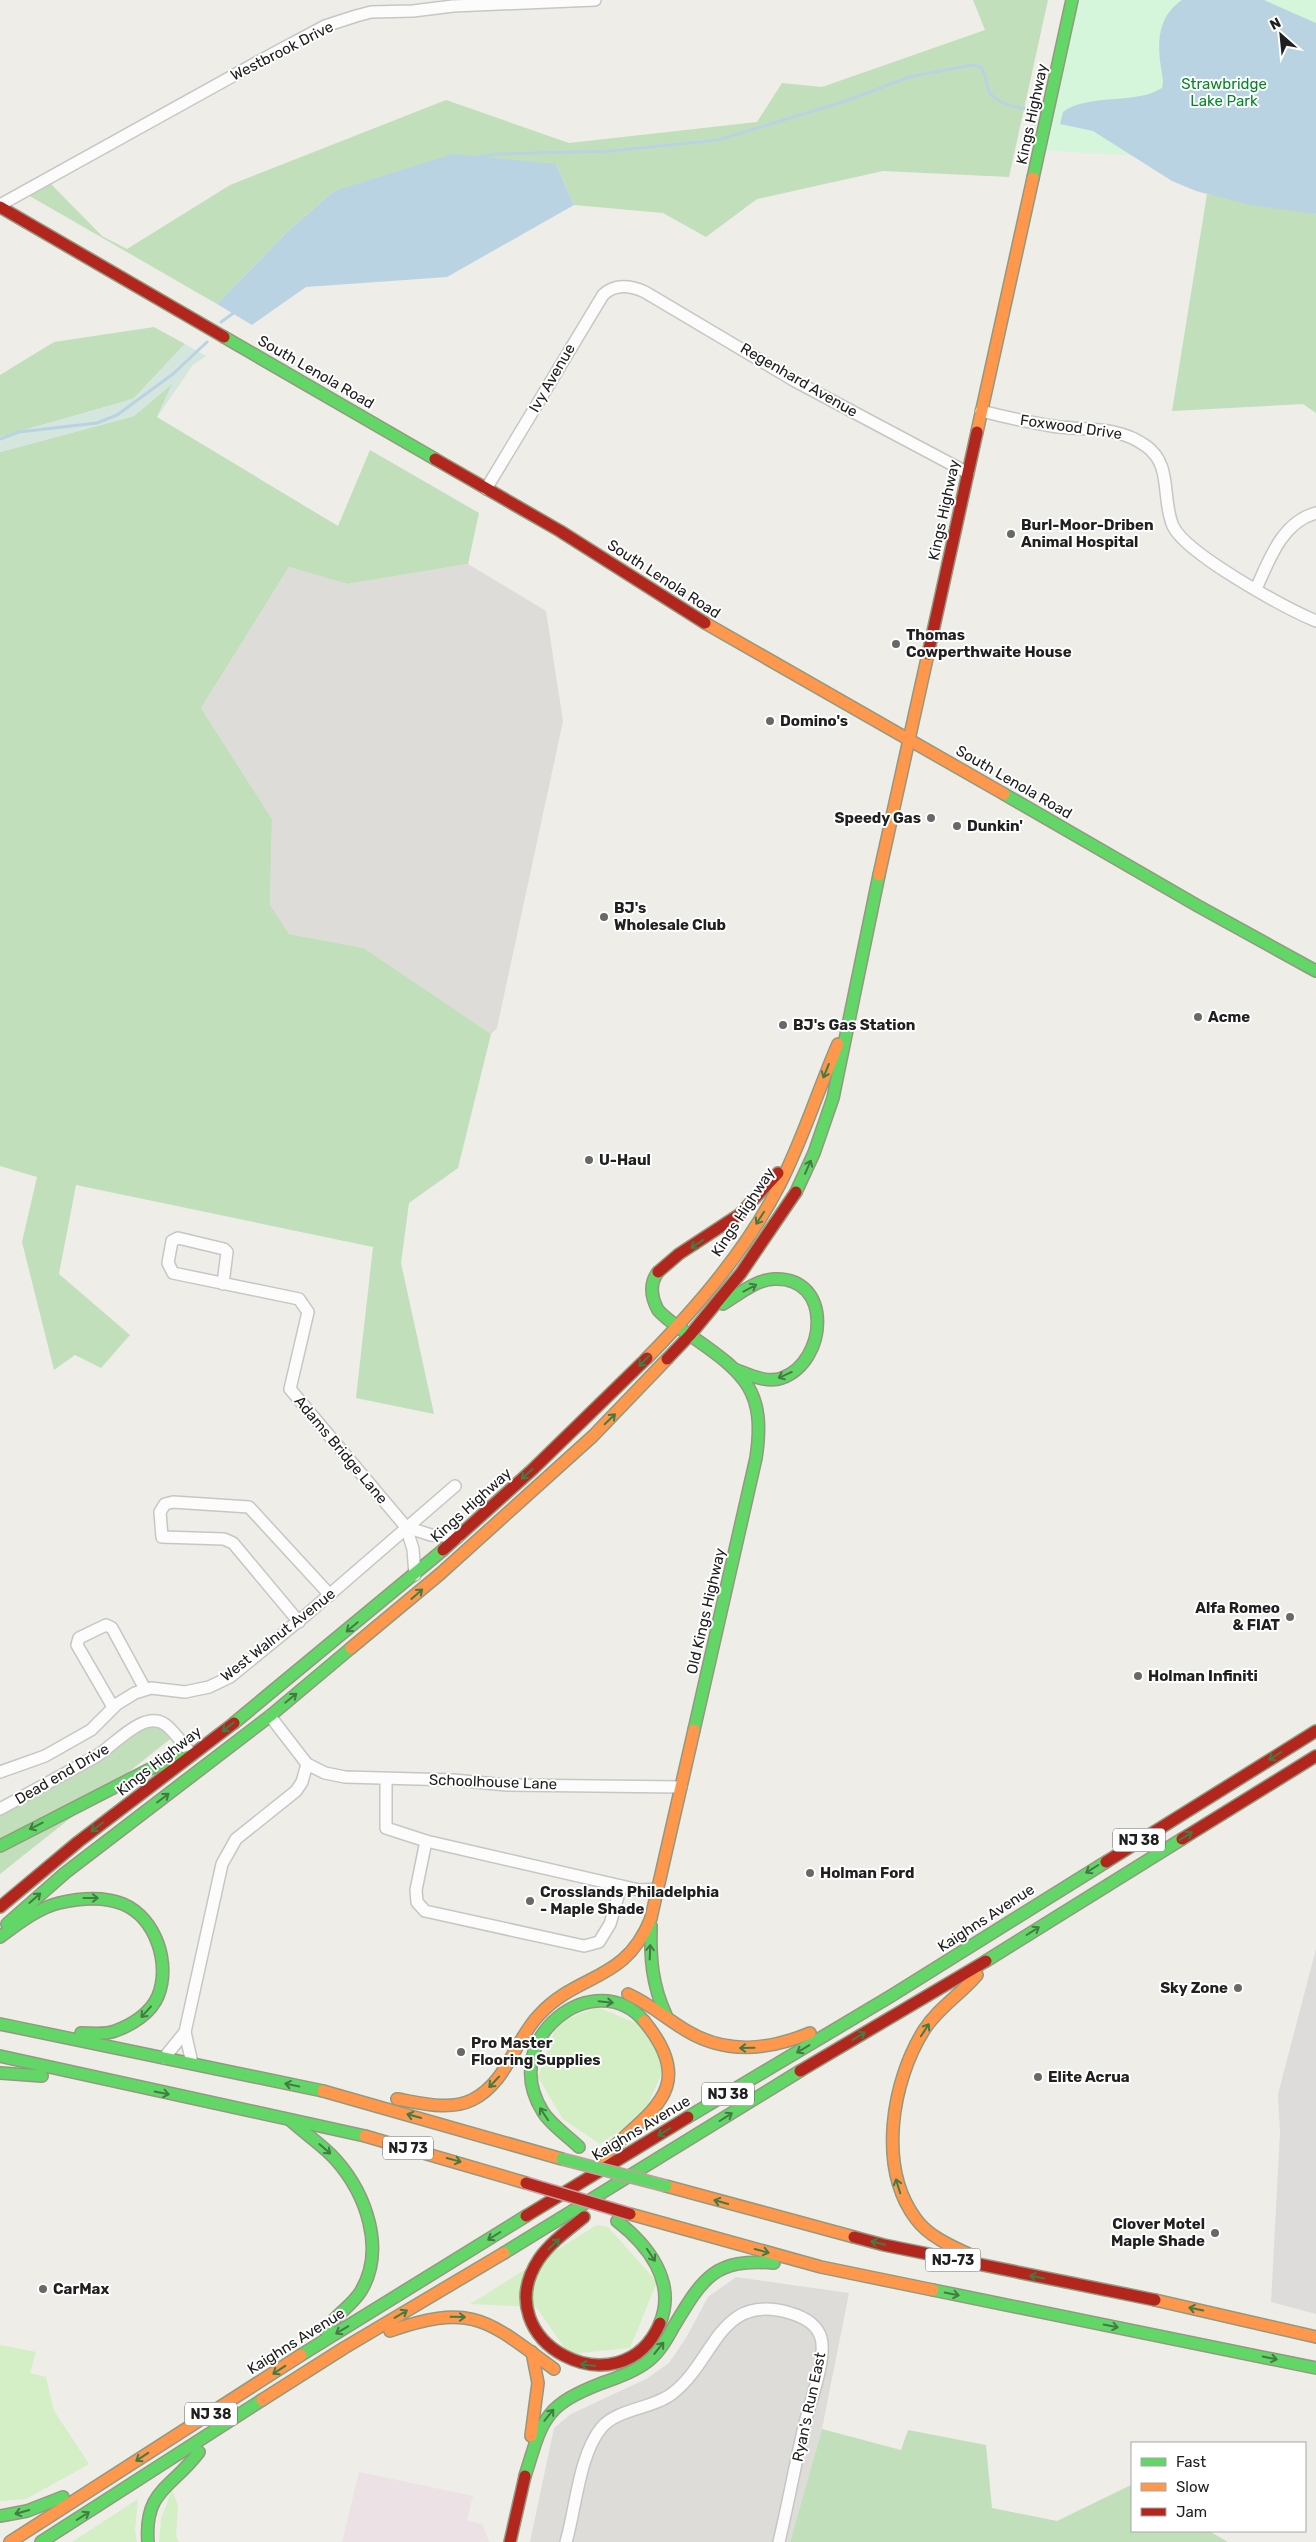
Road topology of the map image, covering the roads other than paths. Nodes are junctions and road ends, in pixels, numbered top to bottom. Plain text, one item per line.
1 (595, 0) edge
2 (1072, 0) edge
3 (446, 3) edge
4 (0, 206) edge
5 (630, 288) joint
6 (981, 411) junction
7 (968, 473) junction
8 (486, 489) junction
9 (1316, 513) edge
10 (1256, 589) junction
11 (1316, 621) edge
12 (909, 739) junction
13 (1316, 971) edge
14 (846, 1026) junction
15 (796, 1153) junction
16 (223, 1284) junction
17 (708, 1314) junction
18 (676, 1325) junction
19 (690, 1335) junction
20 (732, 1368) junction
21 (455, 1486) dead end
22 (406, 1527) junction
23 (458, 1537) junction
24 (414, 1575) junction
25 (330, 1594) junction
26 (299, 1622) junction
27 (145, 1689) junction
28 (113, 1707) junction
29 (270, 1716) junction
30 (1316, 1731) edge
31 (192, 1756) junction
32 (1316, 1756) edge
33 (307, 1764) junction
34 (0, 1772) edge
35 (386, 1779) junction
36 (681, 1787) junction
37 (0, 1809) edge
38 (426, 1841) junction
39 (0, 1846) edge
40 (621, 1886) junction
41 (658, 1889) junction
42 (0, 1907) edge
43 (651, 1918) junction
44 (0, 1932) edge
45 (0, 1936) edge
46 (992, 1957) junction
47 (569, 1993) junction
48 (875, 2006) junction
49 (666, 2015) junction
50 (0, 2024) edge
51 (28, 2031) junction
52 (185, 2032) junction
53 (0, 2056) edge
54 (164, 2058) junction
55 (192, 2063) junction
56 (0, 2074) edge
57 (114, 2084) junction
58 (340, 2095) junction
59 (288, 2118) junction
60 (619, 2172) junction
61 (580, 2182) junction
62 (610, 2190) junction
63 (581, 2200) junction
64 (630, 2214) joint
65 (821, 2267) junction
66 (1000, 2270) junction
67 (1316, 2337) edge
68 (320, 2343) junction
69 (344, 2348) junction
70 (532, 2352) junction
71 (1316, 2368) edge
72 (565, 2373) dead end
73 (620, 2376) junction
74 (582, 2377) dead end
75 (209, 2435) junction
76 (525, 2476) junction
77 (101, 2484) junction
78 (0, 2516) edge
79 (10, 2542) edge
80 (41, 2542) edge
81 (148, 2542) edge
82 (510, 2542) edge
83 (566, 2542) edge
84 (780, 2542) edge

1 - 3 street, Westbrook Drive
2 - 6 main road, Kings Highway
3 - 4 street, Westbrook Drive
4 - 8 main road, South Lenola Road
5 - 7 street, Regenhard Avenue
5 - 8 street, Ivy Avenue
6 - 7 main road, Kings Highway
6 - 10 street, Foxwood Drive
7 - 12 main road, Kings Highway
8 - 12 main road, South Lenola Road
9 - 10 street
10 - 11 street, Foxwood Drive
12 - 13 main road, South Lenola Road
12 - 14 main road, Kings Highway
14 -> 15 main road, Kings Highway
17 -> 14 main road, Kings Highway
15 -> 18 main road, Kings Highway
15 -> 18 main road, Old Kings Highway
16 - 16 street, Adams Bridge Lane
16 - 22 street, Adams Bridge Lane
17 - 19 main road
17 -> 20 main road
18 - 19 main road, Old Kings Highway
18 -> 23 main road, Kings Highway
19 - 20 main road, Old Kings Highway
29 -> 19 main road, Kings Highway
20 - 36 main road, Old Kings Highway
21 - 22 street, West Walnut Avenue
22 - 23 street, Adams Bridge Lane
22 - 24 street, Adams Bridge Lane
22 - 25 street, West Walnut Avenue
23 - 24 main road, Kings Highway
24 -> 31 main road, Kings Highway
25 - 26 street, West Walnut Avenue
25 - 26 street
26 - 27 street, West Walnut Avenue
27 - 28 street, West Walnut Avenue
27 - 28 street
28 - 34 street, West Walnut Avenue
29 - 33 street, Schoolhouse Lane
44 -> 29 main road, Kings Highway
30 -> 48 main road, Kaighns Avenue / NJ 38
31 - 37 street, Dead end Drive
31 -> 39 main road
31 -> 42 main road, Kings Highway
46 -> 32 main road, Kaighns Avenue / NJ 38
33 - 35 street, Schoolhouse Lane
33 - 52 street
35 - 36 street, Schoolhouse Lane
35 - 38 street
36 - 41 main road, Old Kings Highway
38 - 40 street
38 - 40 street
40 - 41 street
41 - 43 main road, Old Kings Highway
43 - 47 main road
49 -> 43 main road
45 -> 51 main road
62 -> 46 main road, Kaighns Avenue / NJ 38
66 -> 46 main road
47 - 49 main road
47 -> 58 main road
48 -> 49 main road
48 -> 61 main road, Kaighns Avenue / NJ 38
50 - 51 main road, NJ 73
51 - 54 main road, NJ 73
52 - 54 street
52 - 55 street
53 - 57 main road, NJ 73
54 - 55 main road, NJ 73
58 -> 55 main road, NJ 73
56 - 57 main road
57 -> 59 main road, NJ 73
60 -> 58 main road, NJ 73, bridge
59 -> 63 main road, NJ 73, bridge
59 -> 68 main road
60 -> 61 main road
66 -> 60 main road, NJ-73, bridge
61 -> 68 main road, Kaighns Avenue / NJ 38
63 -> 62 main road, bridge
69 -> 62 main road, Kaighns Avenue / NJ 38
63 - 64 main road, NJ 73, bridge
64 -> 65 main road, NJ-73
65 -> 71 main road, NJ-73
73 -> 65 main road
67 -> 66 main road, NJ-73
68 -> 77 main road, Kaighns Avenue / NJ 38
69 -> 70 main road
69 - 75 main road, Kaighns Avenue / NJ 38
70 - 72 main road
70 - 76 main road
73 - 74 main road
76 -> 73 main road
80 -> 75 main road, Kaighns Avenue / NJ 38
75 - 81 main road
76 - 82 main road
77 -> 78 main road
77 - 79 main road, Kaighns Avenue / NJ 38
83 - 84 street, Ryan's Run East

